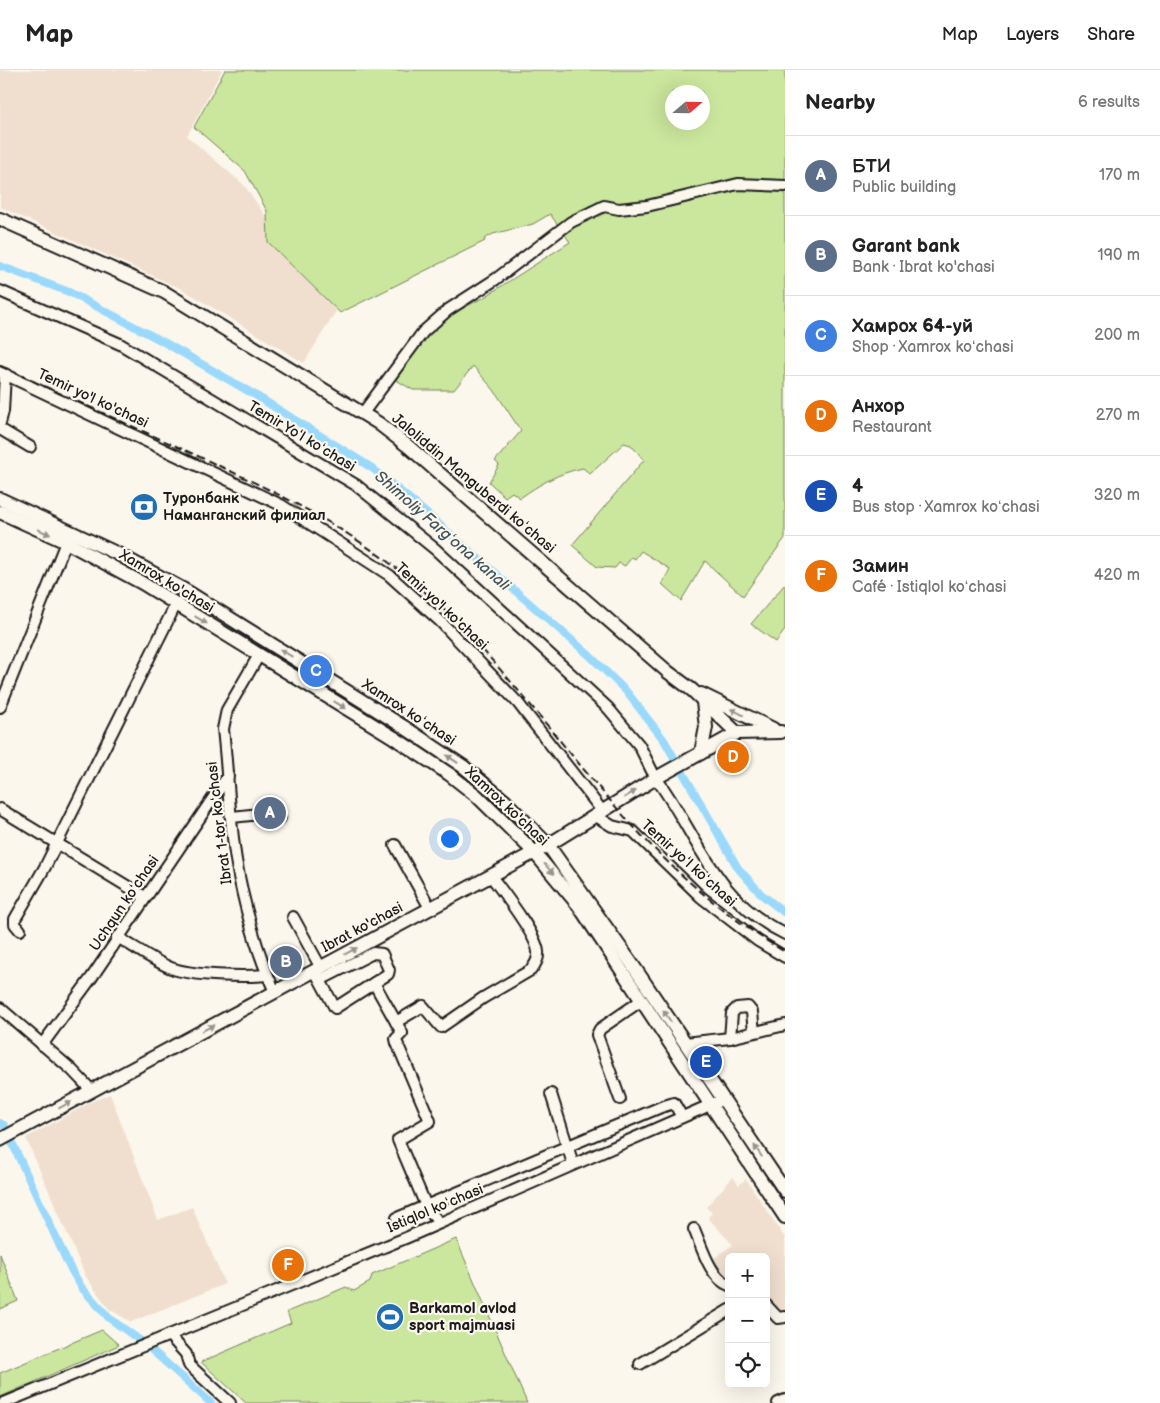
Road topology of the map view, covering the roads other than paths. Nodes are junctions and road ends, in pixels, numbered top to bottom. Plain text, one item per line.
1 (785, 186) edge
2 (0, 219) edge
3 (0, 291) edge
4 (3, 373) edge
5 (363, 413) junction
6 (0, 423) edge
7 (0, 429) edge
8 (30, 447) dead end
9 (0, 499) edge
10 (0, 512) edge
11 (66, 542) junction
12 (176, 604) junction
13 (244, 627) junction
14 (234, 640) junction
15 (259, 655) junction
16 (692, 690) junction
17 (703, 702) junction
18 (0, 707) edge
19 (737, 733) junction
20 (783, 733) edge
21 (698, 755) junction
22 (654, 775) junction
23 (228, 776) junction
24 (0, 809) edge
25 (599, 814) junction
26 (232, 817) junction
27 (280, 818) dead end
28 (56, 843) junction
29 (394, 845) dead end
30 (548, 845) junction
31 (534, 852) junction
32 (491, 876) junction
33 (145, 897) junction
34 (430, 908) junction
35 (293, 917) dead end
36 (20, 930) dead end
37 (785, 934) edge
38 (118, 937) junction
39 (785, 957) edge
40 (318, 973) junction
41 (267, 975) junction
42 (374, 983) junction
43 (275, 992) junction
44 (642, 1000) junction
45 (0, 1008) edge
46 (396, 1022) junction
47 (785, 1025) edge
48 (754, 1032) junction
49 (730, 1038) junction
50 (685, 1043) junction
51 (42, 1045) junction
52 (92, 1091) junction
53 (551, 1094) dead end
54 (620, 1099) dead end
55 (723, 1099) junction
56 (709, 1105) junction
57 (682, 1117) junction
58 (634, 1118) junction
59 (642, 1134) junction
60 (3, 1138) edge
61 (569, 1145) junction
62 (573, 1164) junction
63 (785, 1191) edge
64 (426, 1206) junction
65 (785, 1216) edge
66 (397, 1218) dead end
67 (439, 1223) junction
68 (694, 1229) dead end
69 (725, 1284) edge
70 (770, 1309) edge
71 (725, 1312) edge
72 (785, 1317) edge
73 (169, 1335) junction
74 (640, 1364) dead end
75 (785, 1400) edge
76 (4, 1403) edge
77 (230, 1403) edge
78 (778, 1403) edge

1 - 5 street
2 - 5 main road, Jaloliddin Manguberdi koʻchasi
3 - 22 street, Temir Yoʻl koʻchasi
4 - 6 street
4 - 25 street, Temir yo'l ko'chasi
5 - 16 main road, Jaloliddin Manguberdi koʻchasi
7 - 8 street
9 - 13 main road, Xamrox koʻchasi
10 -> 11 main road, Xamrox ko'chasi
11 - 12 main road, Xamrox ko'chasi
11 - 18 street
12 -> 14 main road, Xamrox ko'chasi
12 - 28 street
13 - 14 street
30 -> 13 main road, Xamrox koʻchasi
14 - 15 main road, Xamrox ko'chasi
15 - 23 street, Ibrat 1-tor koʻchasi
15 -> 31 main road, Xamrox ko'chasi
16 - 17 main road, Jaloliddin Manguberdi koʻchasi
20 -> 16 main road
17 - 19 main road, Jaloliddin Manguberdi koʻchasi
17 - 21 main road
19 - 20 main road
19 - 21 main road, Ibrat ko'chasi
21 - 22 main road, Ibrat ko'chasi
25 -> 22 main road, Ibrat ko'chasi
22 - 37 street, Temir Yoʻl koʻchasi
23 - 26 street, Ibrat 1-tor koʻchasi
23 - 33 street, Uchqun koʻchasi
24 - 28 street
25 - 30 main road, Ibrat ko'chasi
25 - 39 street, Temir yoʻl koʻchasi
26 - 27 street
26 - 41 street, Ibrat 1-tor koʻchasi
28 - 33 street
28 - 36 street
29 - 34 street
30 - 31 main road, Ibrat ko'chasi
50 -> 30 main road, Xamrox koʻchasi
31 - 32 main road, Ibrat ko'chasi
31 -> 44 main road, Xamrox ko'chasi
32 - 34 main road, Ibrat ko'chasi
32 - 46 street
33 - 38 street, Uchqun koʻchasi
40 -> 34 main road, Ibrat ko'chasi
35 - 40 street
38 - 41 street
38 - 51 street, Uchqun koʻchasi
40 - 42 street
40 - 42 street
40 - 43 main road, Ibrat ko'chasi
41 - 43 street, Ibrat 1-tor koʻchasi
42 - 46 street
52 -> 43 main road, Ibrat ko'chasi
44 - 54 street
44 - 56 main road, Xamrox ko'chasi
45 - 51 street
46 - 64 street
47 - 48 street
48 - 49 street
48 - 49 street
49 - 50 street
50 - 55 main road, Xamrox koʻchasi
51 - 52 street
60 -> 52 main road, Ibrat ko'chasi
53 - 61 street
55 - 56 street, Istiqlol koʻchasi
63 -> 55 main road, Xamrox koʻchasi
56 - 57 street, Istiqlol koʻchasi
56 - 65 main road, Xamrox ko'chasi
57 - 58 street
57 - 59 street, Istiqlol koʻchasi
58 - 59 street
58 - 61 street
59 - 62 street, Istiqlol koʻchasi
61 - 62 street
61 - 64 street
62 - 67 street, Istiqlol koʻchasi
64 - 66 street
64 - 67 street
67 - 73 street, Istiqlol koʻchasi
68 - 69 street
70 - 72 street
71 - 74 street
73 - 76 street, Istiqlol koʻchasi
73 - 77 street
75 - 78 street

